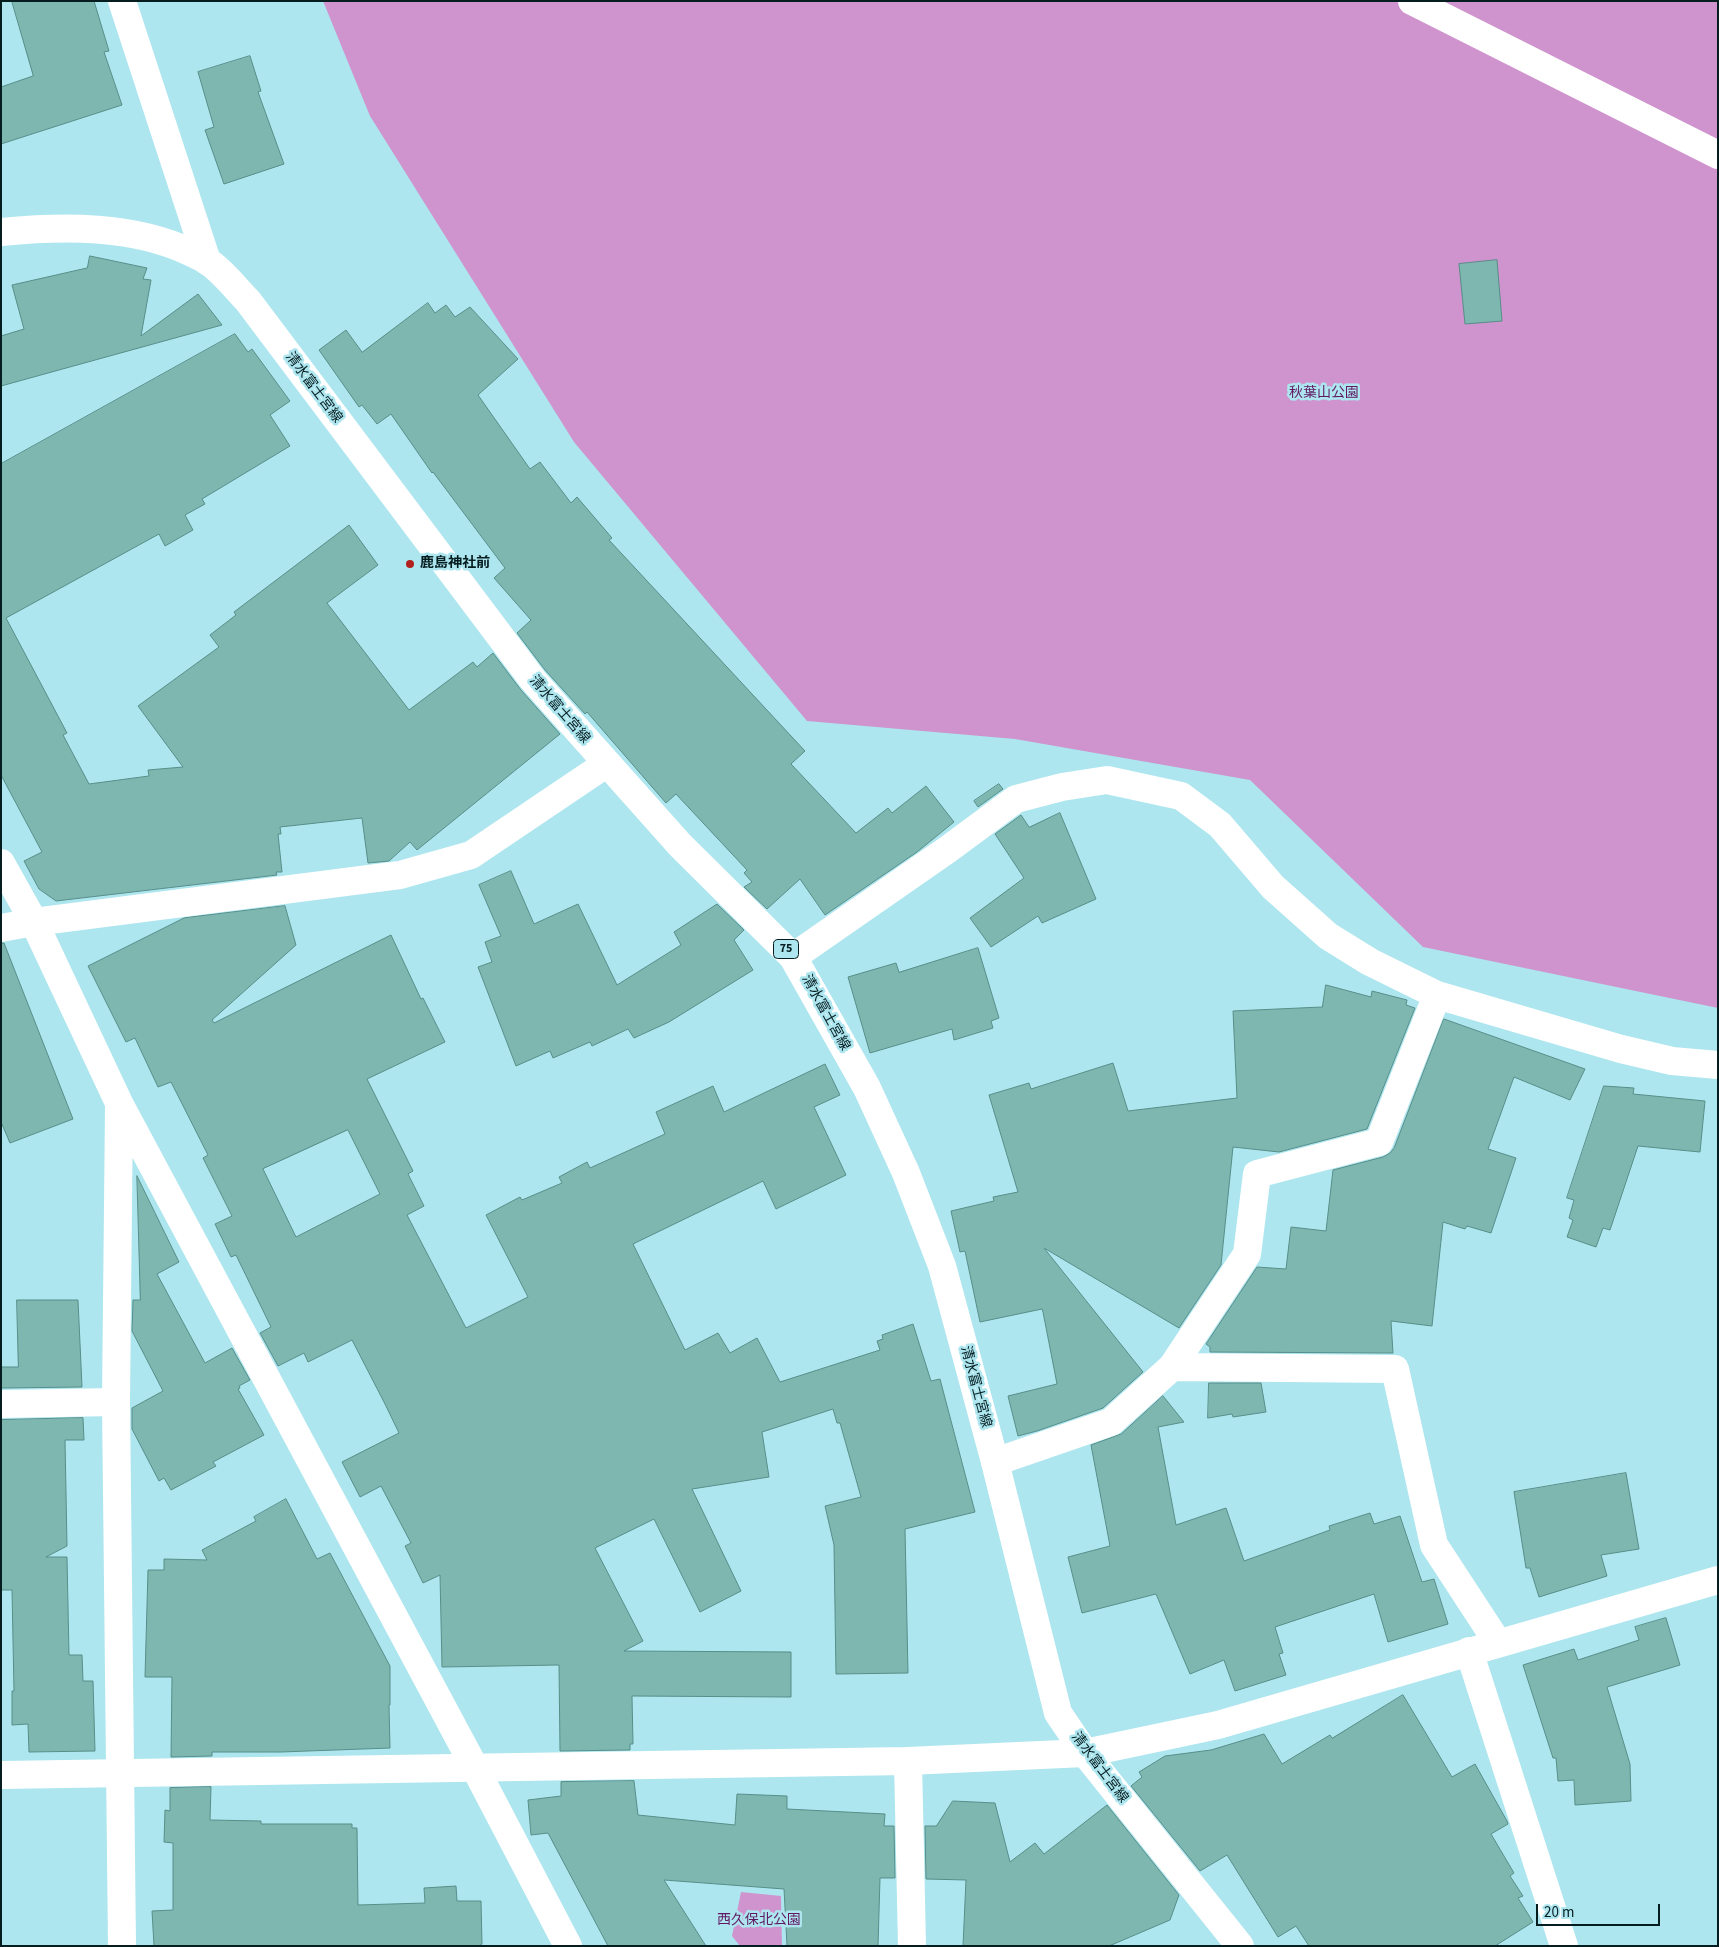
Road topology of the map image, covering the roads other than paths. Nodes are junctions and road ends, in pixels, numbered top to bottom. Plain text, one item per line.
1 (122, 1) edge
2 (1412, 1) edge
3 (1718, 155) edge
4 (1, 232) edge
5 (207, 260) junction
6 (606, 764) junction
7 (1, 863) edge
8 (34, 922) junction
9 (1, 928) edge
10 (793, 956) junction
11 (1437, 995) junction
12 (1718, 1065) edge
13 (119, 1103) junction
14 (1172, 1368) junction
15 (116, 1402) junction
16 (1, 1404) edge
17 (995, 1462) junction
18 (1718, 1580) edge
19 (1498, 1643) junction
20 (1470, 1651) junction
21 (1084, 1752) junction
22 (908, 1761) junction
23 (475, 1768) junction
24 (121, 1774) junction
25 (1, 1775) edge
26 (122, 1946) edge
27 (568, 1946) edge
28 (912, 1946) edge
29 (1240, 1946) edge
30 (1564, 1946) edge

1 - 5 street
2 - 3 street
4 - 5 street, 清水富士宮線 / 75
5 - 6 street, 清水富士宮線 / 75
6 - 8 street
6 - 10 street, 清水富士宮線 / 75
7 - 8 street
8 - 9 street
8 - 13 street
10 - 11 street
10 - 17 street, 清水富士宮線 / 75
11 - 12 street
11 - 14 street
13 - 15 street
13 - 23 street
14 - 17 street
14 - 19 street
15 - 16 street
15 - 24 street
17 - 21 street, 清水富士宮線 / 75
18 - 19 street
19 - 20 street
20 - 21 street
20 - 30 street
21 - 22 street
21 - 29 street, 清水富士宮線 / 75
22 - 23 street
22 - 28 street
23 - 24 street
23 - 27 street
24 - 25 street
24 - 26 street

